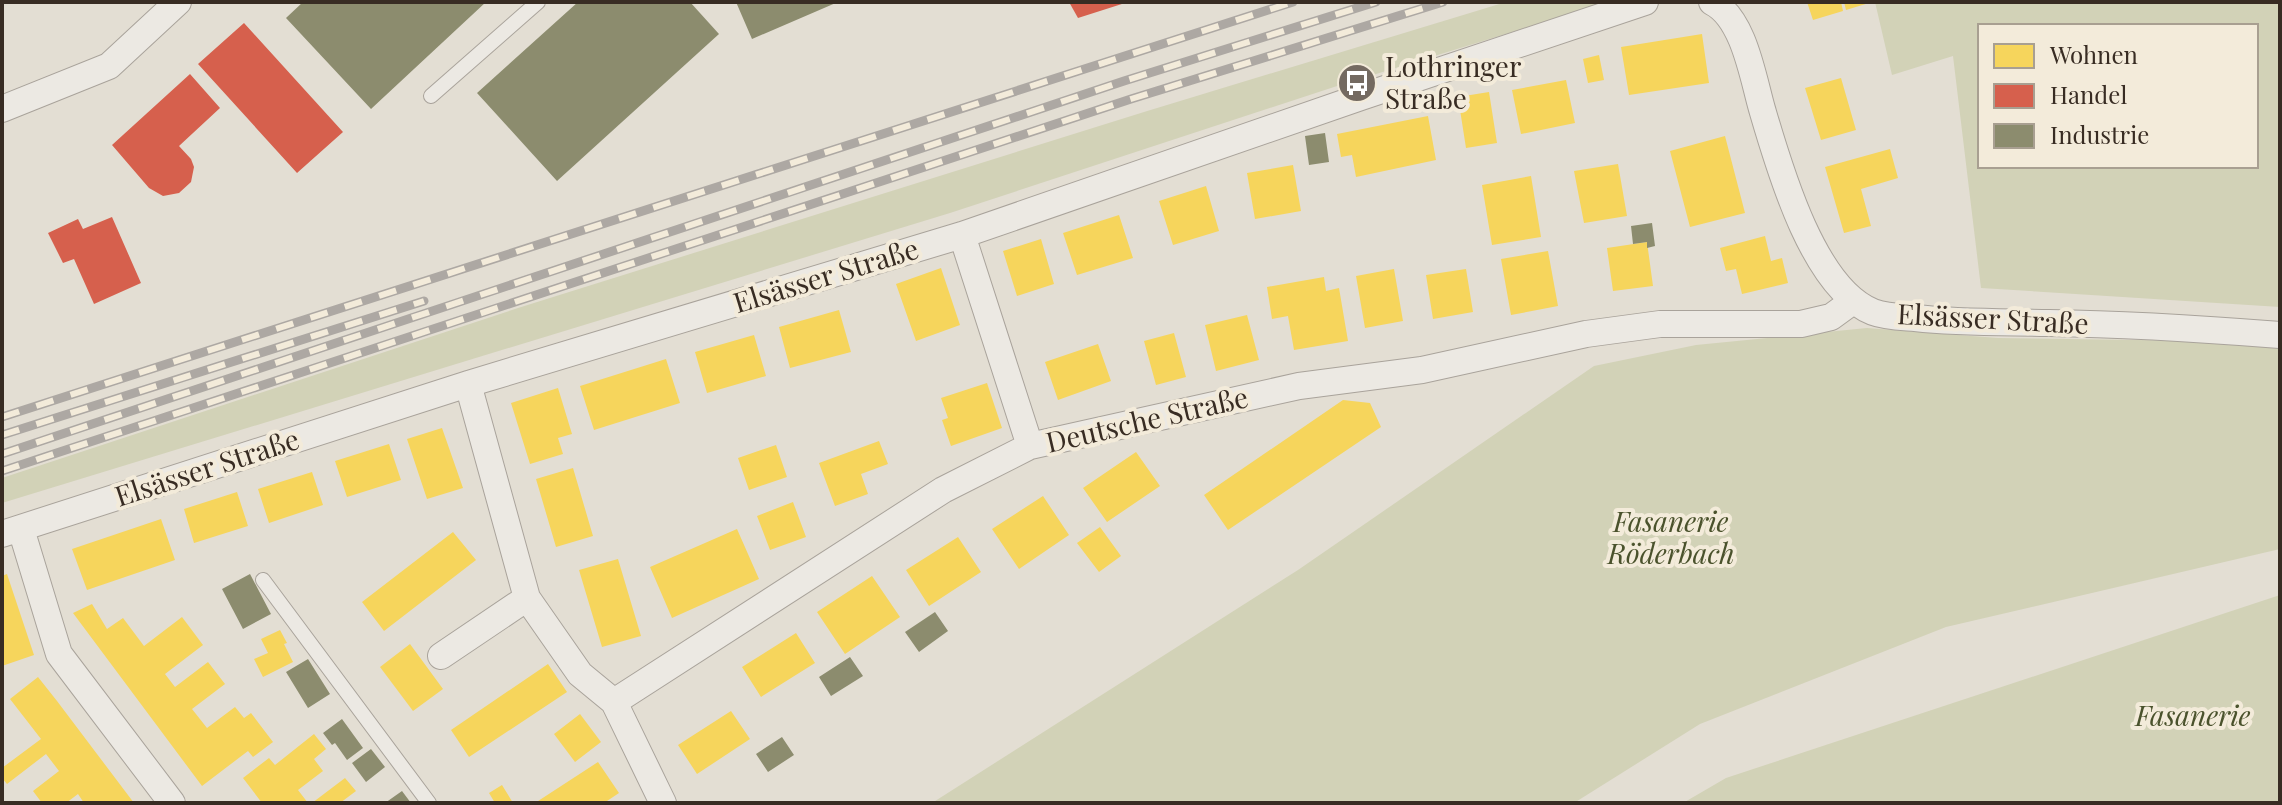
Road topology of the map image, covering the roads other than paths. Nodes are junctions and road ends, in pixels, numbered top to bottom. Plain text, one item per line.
1 (178, 2) edge
2 (538, 2) edge
3 (1645, 2) edge
4 (1712, 2) edge
5 (431, 96) dead end
6 (2, 109) edge
7 (962, 235) junction
8 (1853, 301) junction
9 (2280, 335) edge
10 (468, 384) junction
11 (1030, 446) junction
12 (11, 532) edge
13 (263, 580) dead end
14 (527, 598) junction
15 (441, 656) dead end
16 (614, 702) junction
17 (172, 803) edge
18 (429, 803) edge
19 (663, 803) edge

1 - 6 street
2 - 5 lane
3 - 7 street, Elsässer Straße
4 - 8 street
7 - 10 street, Elsässer Straße
7 - 11 street
8 - 9 street, Elsässer Straße
8 - 11 street, Deutsche Straße
10 - 12 street, Elsässer Straße
10 - 14 street
11 - 16 street, Deutsche Straße
12 - 17 street
13 - 18 lane
14 - 15 street
14 - 16 street
16 - 19 street

